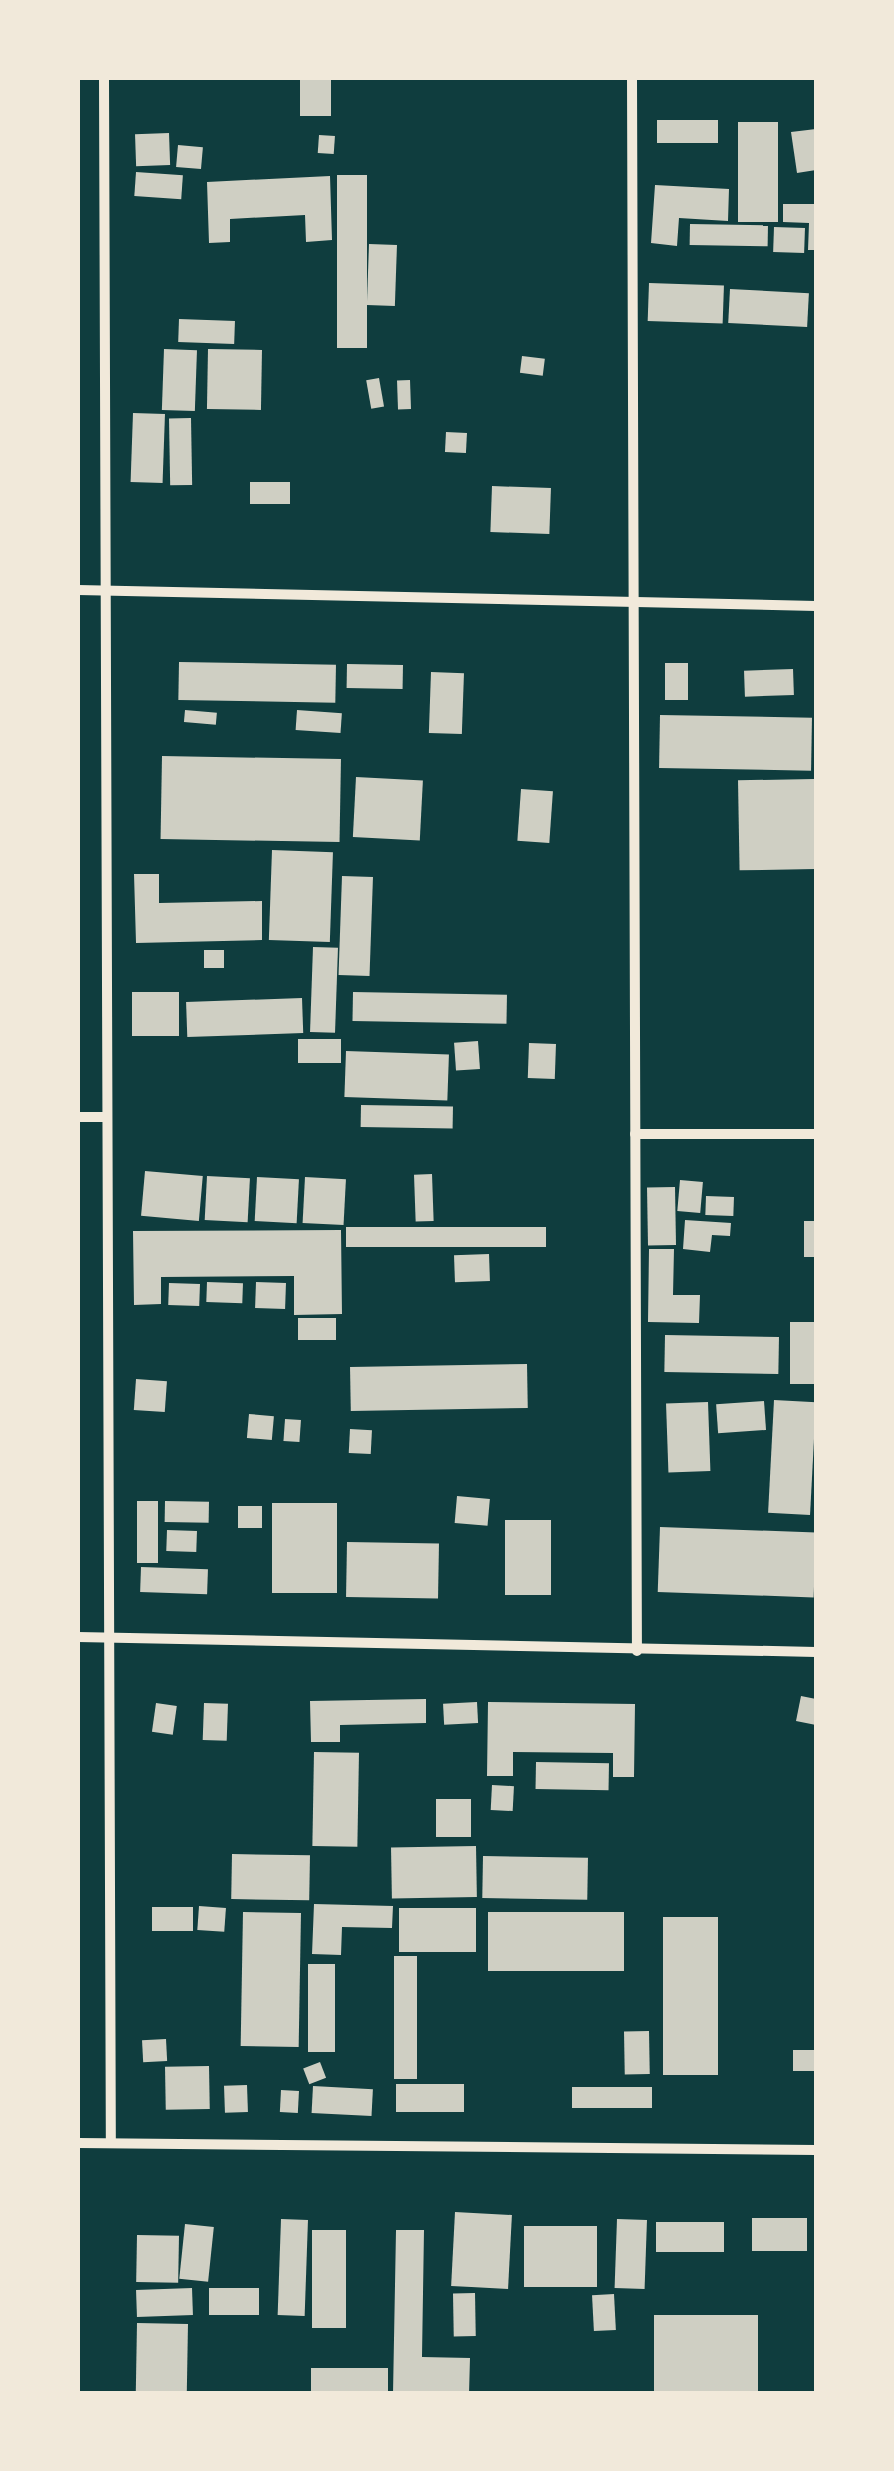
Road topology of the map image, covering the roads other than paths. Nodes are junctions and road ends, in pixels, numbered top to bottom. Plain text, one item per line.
1 (104, 78) edge
2 (632, 78) edge
3 (78, 590) edge
4 (106, 590) junction
5 (634, 604) junction
6 (816, 606) edge
7 (78, 1117) edge
8 (107, 1117) junction
9 (635, 1134) junction
10 (816, 1134) edge
11 (78, 1636) edge
12 (109, 1636) junction
13 (637, 1651) junction
14 (816, 1652) edge
15 (111, 2142) junction
16 (78, 2143) edge
17 (816, 2150) edge

1 - 4 street
2 - 5 street
3 - 4 street
4 - 5 street
4 - 8 street
5 - 6 street
5 - 9 street
7 - 8 street
8 - 12 street
9 - 10 street
9 - 13 street
11 - 12 street
12 - 13 street
12 - 15 street
13 - 14 street
15 - 16 street
15 - 17 street

